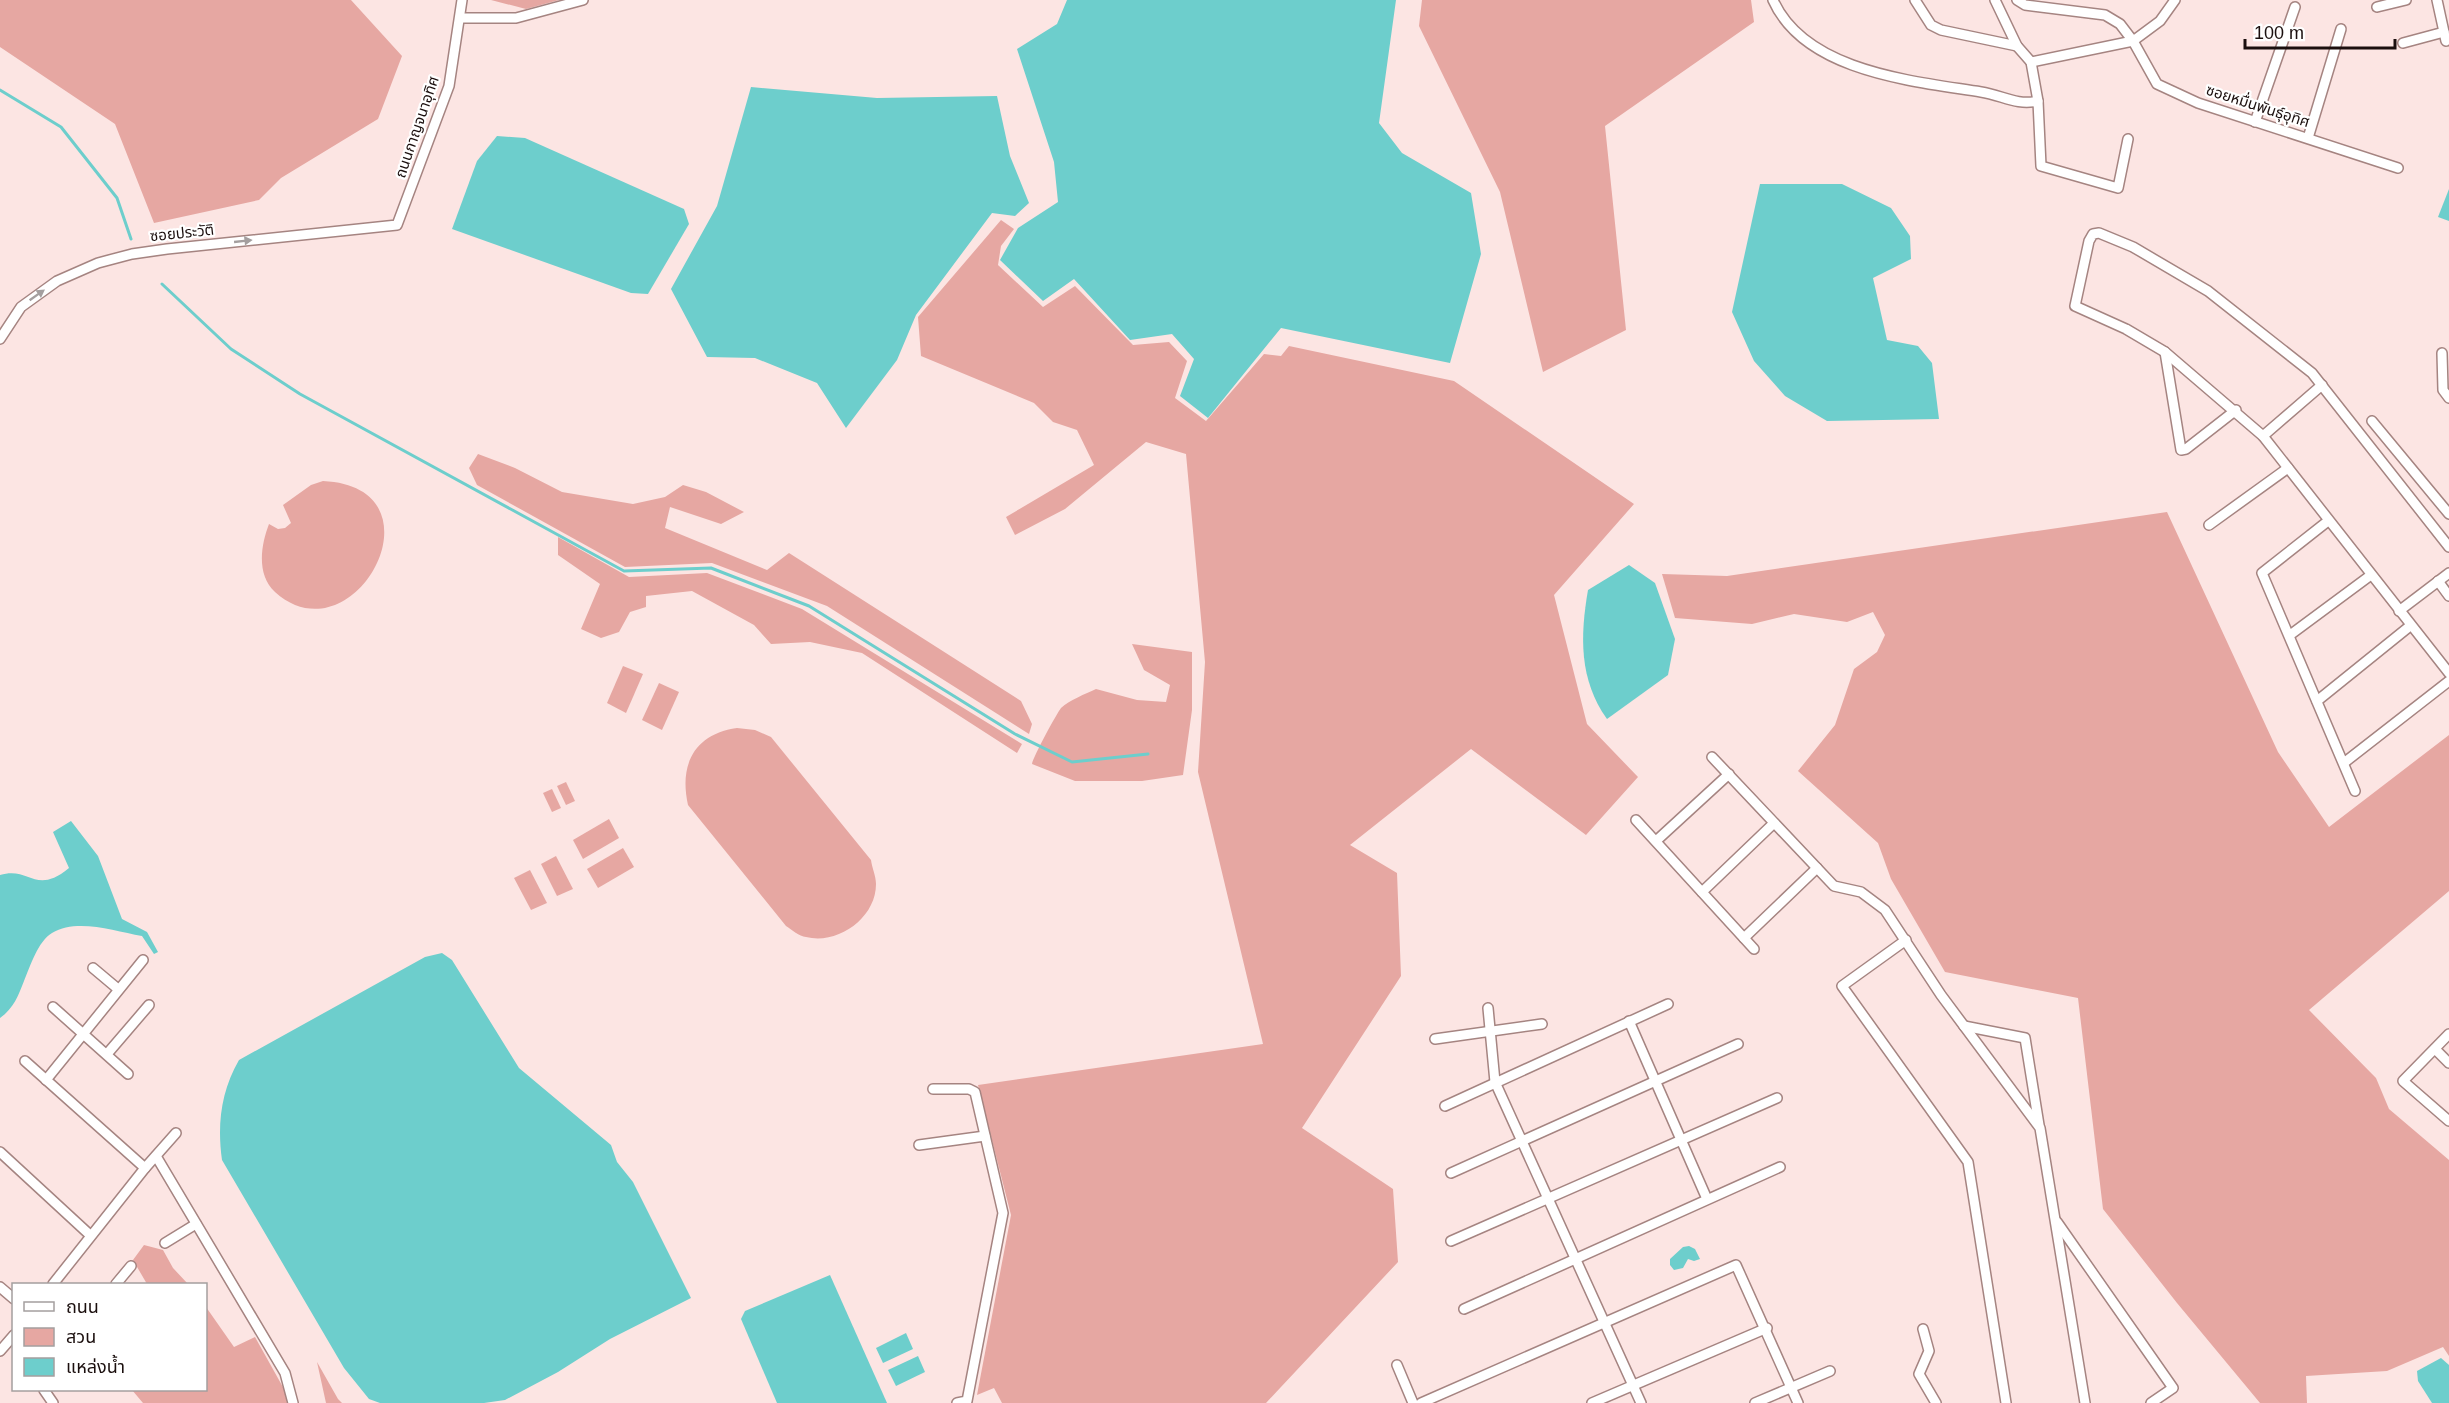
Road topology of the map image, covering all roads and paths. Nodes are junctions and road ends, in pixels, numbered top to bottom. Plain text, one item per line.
1 (462, 0) edge
2 (583, 0) edge
3 (1773, 0) edge
4 (1915, 0) edge
5 (1995, 0) edge
6 (2017, 0) edge
7 (2175, 0) edge
8 (2406, 0) edge
9 (2437, 0) edge
10 (2377, 7) dead end
11 (2295, 8) dead end
12 (460, 18) junction
13 (2341, 29) dead end
14 (2445, 29) edge
15 (2133, 40) junction
16 (2403, 43) dead end
17 (2017, 46) junction
18 (2031, 62) junction
19 (2038, 101) junction
20 (2255, 122) junction
21 (2308, 138) junction
22 (2128, 139) dead end
23 (2398, 168) dead end
24 (397, 225) joint
25 (0, 339) edge
26 (2165, 352) junction
27 (2442, 353) dead end
28 (2322, 385) junction
29 (2449, 398) edge
30 (2236, 410) junction
31 (2372, 421) dead end
32 (2263, 436) junction
33 (2288, 468) junction
34 (2449, 514) edge
35 (2328, 521) junction
36 (2209, 525) dead end
37 (2449, 547) edge
38 (2449, 573) edge
39 (2371, 575) junction
40 (2438, 581) junction
41 (2449, 596) edge
42 (2399, 611) junction
43 (2410, 626) junction
44 (2290, 635) junction
45 (2449, 673) edge
46 (2449, 681) edge
47 (2317, 701) junction
48 (1712, 757) dead end
49 (2345, 762) junction
50 (1729, 774) junction
51 (2355, 790) dead end
52 (1636, 820) dead end
53 (1774, 823) junction
54 (1656, 842) junction
55 (1817, 868) junction
56 (1702, 892) junction
57 (1744, 938) junction
58 (1906, 940) junction
59 (1754, 948) dead end
60 (143, 960) dead end
61 (93, 968) dead end
62 (118, 989) junction
63 (1668, 1004) dead end
64 (149, 1005) dead end
65 (52, 1007) dead end
66 (1488, 1008) dead end
67 (1629, 1021) junction
68 (1542, 1024) dead end
69 (1964, 1026) junction
70 (1491, 1032) junction
71 (83, 1034) junction
72 (2449, 1034) edge
73 (1435, 1039) dead end
74 (1738, 1044) dead end
75 (2435, 1049) junction
76 (107, 1054) junction
77 (25, 1061) dead end
78 (2449, 1063) edge
79 (128, 1074) dead end
80 (46, 1080) junction
81 (1655, 1081) junction
82 (1495, 1082) junction
83 (933, 1089) dead end
84 (1777, 1098) dead end
85 (1445, 1106) dead end
86 (2449, 1121) edge
87 (2040, 1128) junction
88 (176, 1133) dead end
89 (985, 1136) junction
90 (1522, 1140) junction
91 (1681, 1140) junction
92 (919, 1145) dead end
93 (0, 1152) edge
94 (156, 1156) junction
95 (1780, 1167) dead end
96 (145, 1168) junction
97 (1451, 1173) dead end
98 (1548, 1198) junction
99 (1707, 1199) junction
100 (2055, 1218) junction
101 (196, 1224) junction
102 (90, 1235) junction
103 (1451, 1241) dead end
104 (165, 1243) dead end
105 (1575, 1258) junction
106 (131, 1266) dead end
107 (54, 1283) edge
108 (117, 1283) edge
109 (0, 1287) edge
110 (12, 1297) edge
111 (1464, 1309) dead end
112 (1604, 1323) junction
113 (1767, 1328) junction
114 (1923, 1329) dead end
115 (12, 1340) edge
116 (0, 1351) edge
117 (1397, 1365) dead end
118 (1830, 1371) dead end
119 (1633, 1385) junction
120 (1792, 1387) junction
121 (293, 1403) edge
122 (957, 1403) edge
123 (1413, 1403) edge
124 (1421, 1403) edge
125 (1592, 1403) edge
126 (1641, 1403) edge
127 (1755, 1403) edge
128 (1798, 1403) edge
129 (1936, 1403) edge
130 (2006, 1403) edge
131 (2085, 1403) edge
132 (2151, 1403) edge

1 - 12 street, ถนนกาญจนาอุทิศ
2 - 12 street
3 - 19 street
4 - 17 street
5 - 17 street
6 - 15 street, ซอยหมื่นพันธุ์อุทิศ
7 - 15 street
8 - 10 street
9 - 14 street
11 - 20 street
12 - 24 street, ถนนกาญจนาอุทิศ
13 - 21 street
14 - 16 street
15 - 18 street
15 - 20 street, ซอยหมื่นพันธุ์อุทิศ
17 - 18 street
18 - 19 street
19 - 22 street
20 - 21 street, ซอยหมื่นพันธุ์อุทิศ
21 - 23 street, ซอยหมื่นพันธุ์อุทิศ
25 -> 24 street, ซอยประวัติ
26 - 28 street
26 - 30 street
26 - 30 street
27 - 29 street
28 - 32 street
28 - 37 street
30 - 32 street
31 - 34 street
32 - 33 street
33 - 35 street
33 - 36 street
35 - 39 street
35 - 44 street
38 - 40 street
39 - 42 street
39 - 44 street
40 - 41 street
40 - 42 street
42 - 43 street
43 - 45 street
43 - 47 street
44 - 47 street
46 - 49 street
47 - 49 street
48 - 50 street
49 - 51 street
50 - 53 street
50 - 54 street
52 - 54 street
53 - 55 street
53 - 56 street
54 - 56 street
55 - 57 street
55 - 58 street
56 - 57 street
57 - 59 street
58 - 69 street
58 - 130 street
60 - 62 street
61 - 62 street
62 - 71 street
63 - 67 street
64 - 76 street
65 - 71 street
66 - 70 street
67 - 81 street
67 - 82 street
68 - 70 street
69 - 87 street
69 - 87 street
70 - 73 street
70 - 82 street
71 - 76 street
71 - 80 street
72 - 75 street
74 - 81 street
75 - 78 street
75 - 86 street
76 - 79 street
77 - 80 street
80 - 96 street
81 - 90 street
81 - 91 street
82 - 85 street
82 - 90 street
83 - 89 street
84 - 91 street
87 - 100 street
88 - 94 street
89 - 92 street
89 - 122 street
90 - 97 street
90 - 98 street
91 - 98 street
91 - 99 street
93 - 102 street
94 - 96 street
94 - 101 street
95 - 99 street
96 - 102 street
98 - 103 street
98 - 105 street
99 - 105 street
100 - 131 street
100 - 132 street
101 - 104 street
101 - 121 street
102 - 107 street
105 - 111 street
105 - 112 street
106 - 108 street
109 - 110 street
112 - 113 street
112 - 119 street
112 - 124 street
113 - 119 street
113 - 120 street
114 - 129 street
115 - 116 street
117 - 123 street
118 - 120 street
119 - 125 street
119 - 126 street
120 - 127 street
120 - 128 street

